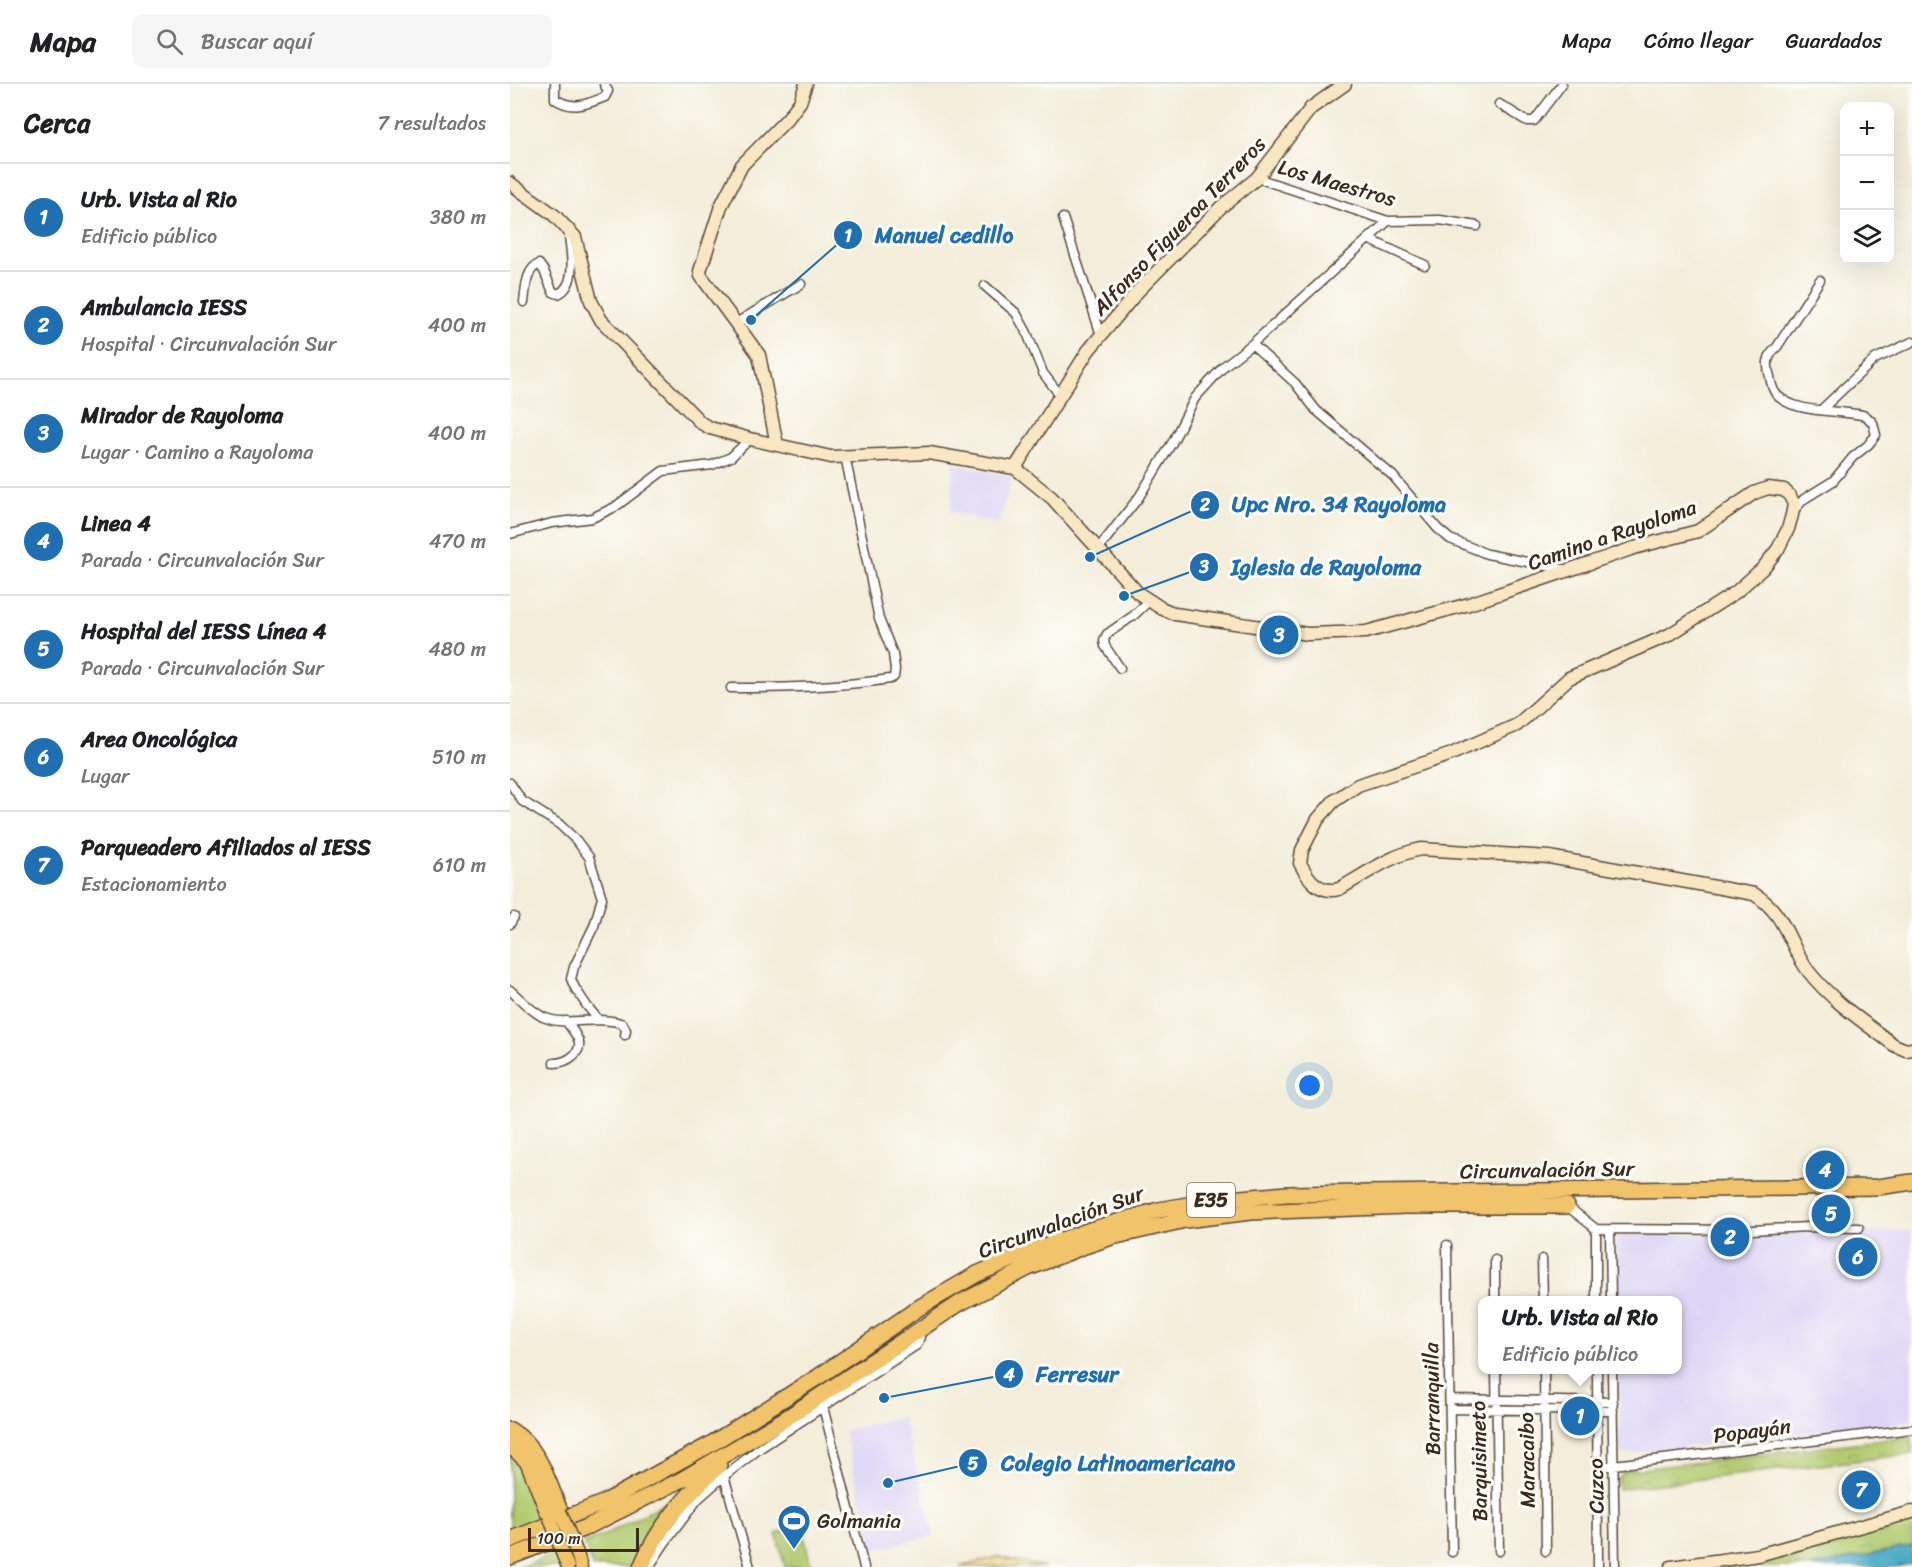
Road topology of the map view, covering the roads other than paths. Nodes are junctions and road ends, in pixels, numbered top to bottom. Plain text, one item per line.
1 (555, 84) edge
2 (604, 84) edge
3 (806, 84) edge
4 (1346, 84) edge
5 (1562, 84) edge
6 (1499, 104) dead end
7 (1257, 178) junction
8 (510, 183) edge
9 (1064, 218) dead end
10 (1388, 221) junction
11 (1477, 226) dead end
12 (568, 229) junction
13 (1368, 239) junction
14 (1425, 265) dead end
15 (1820, 280) dead end
16 (801, 284) dead end
17 (985, 286) dead end
18 (524, 302) dead end
19 (736, 323) junction
20 (1101, 335) junction
21 (1912, 342) edge
22 (1252, 344) junction
23 (1059, 394) junction
24 (1821, 410) junction
25 (750, 439) junction
26 (777, 445) junction
27 (845, 456) junction
28 (1015, 468) junction
29 (1793, 512) junction
30 (510, 534) edge
31 (1099, 548) junction
32 (1568, 570) junction
33 (1149, 601) junction
34 (1120, 669) dead end
35 (730, 688) dead end
36 (510, 783) edge
37 (510, 990) edge
38 (598, 1019) junction
39 (566, 1021) junction
40 (625, 1035) dead end
41 (1912, 1049) edge
42 (554, 1063) dead end
43 (1912, 1182) edge
44 (1567, 1206) joint
45 (1859, 1228) dead end
46 (1596, 1229) junction
47 (1610, 1230) junction
48 (1447, 1245) dead end
49 (1542, 1259) dead end
50 (1495, 1260) dead end
51 (1495, 1296) edge
52 (1543, 1296) edge
53 (1596, 1296) edge
54 (1611, 1296) edge
55 (919, 1329) junction
56 (1496, 1374) edge
57 (1544, 1374) edge
58 (1597, 1374) edge
59 (1612, 1374) edge
60 (1449, 1399) junction
61 (1496, 1400) junction
62 (1544, 1406) junction
63 (1597, 1406) junction
64 (1613, 1406) junction
65 (823, 1407) junction
66 (1450, 1409) junction
67 (1496, 1410) junction
68 (510, 1430) edge
69 (1912, 1430) edge
70 (756, 1444) junction
71 (510, 1445) edge
72 (738, 1448) junction
73 (1613, 1465) junction
74 (1597, 1467) junction
75 (724, 1476) junction
76 (1912, 1512) edge
77 (555, 1513) junction
78 (510, 1540) edge
79 (1499, 1551) dead end
80 (1546, 1551) dead end
81 (1452, 1552) dead end
82 (510, 1557) edge
83 (566, 1561) edge
84 (581, 1567) edge
85 (641, 1567) edge
86 (649, 1567) edge
87 (750, 1567) edge
88 (864, 1567) edge
89 (1598, 1567) edge
90 (1615, 1567) edge
91 (1671, 1567) edge

1 - 2 street
3 - 19 street
4 - 7 street, Alfonso Figueroa Terreros
5 - 6 street
7 - 10 street, Los Maestros
7 - 20 street, Alfonso Figueroa Terreros
8 - 12 street
9 - 20 street
10 - 11 street, Los Maestros
10 - 13 street
12 - 18 street
12 - 25 street, Camino a Rayoloma
13 - 14 street
13 - 22 street
15 - 24 street
16 - 19 street
17 - 23 street
19 - 26 street
20 - 23 street, Alfonso Figueroa Terreros
21 - 24 street
22 - 31 street
22 - 32 street
23 - 28 street, Alfonso Figueroa Terreros
24 - 29 street
25 - 26 street, Camino a Rayoloma
25 - 30 street
26 - 27 street, Camino a Rayoloma
27 - 28 street, Camino a Rayoloma
27 - 35 street
28 - 31 street, Camino a Rayoloma
29 - 32 street, Camino a Rayoloma
29 - 41 street
31 - 33 street, Camino a Rayoloma
32 - 33 street, Camino a Rayoloma
33 - 34 street
36 - 38 street
37 - 39 street
38 - 39 street
38 - 40 street
39 - 42 street
43 - 78 highway, Circunvalación Sur / E35
44 - 46 street
44 - 55 highway, Circunvalación Sur / E35
45 - 47 street
46 - 47 street
46 - 53 street
47 - 54 street
48 - 60 street, Barranquilla
49 - 52 street
50 - 51 street
55 - 65 street
55 - 70 highway, Circunvalación Sur / E35
56 - 61 street, Barquisimeto
57 - 62 street, Maracaibo
58 - 63 street, Cuzco
59 - 64 street, Cuzco
60 - 61 street
60 - 66 street, Barranquilla
61 - 62 street
61 - 67 street, Barquisimeto
62 - 63 street
62 - 67 street
62 - 80 street, Maracaibo
63 - 64 street
63 - 74 street, Cuzco
64 - 73 street, Cuzco
65 - 70 street
65 - 88 street
66 - 67 street
66 - 81 street, Barranquilla
67 - 79 street, Barquisimeto
68 - 77 highway
69 - 73 street, Popayán
70 - 72 highway, Circunvalación Sur / E35
70 - 75 street
71 - 77 highway
72 - 82 highway, Circunvalación Sur / E35
72 - 85 highway
73 - 74 street, Popayán
73 - 90 street, Cuzco
74 - 89 street, Cuzco
75 - 86 street
75 - 87 street
76 - 91 street
77 - 83 main road, bridge
77 - 84 main road, bridge

